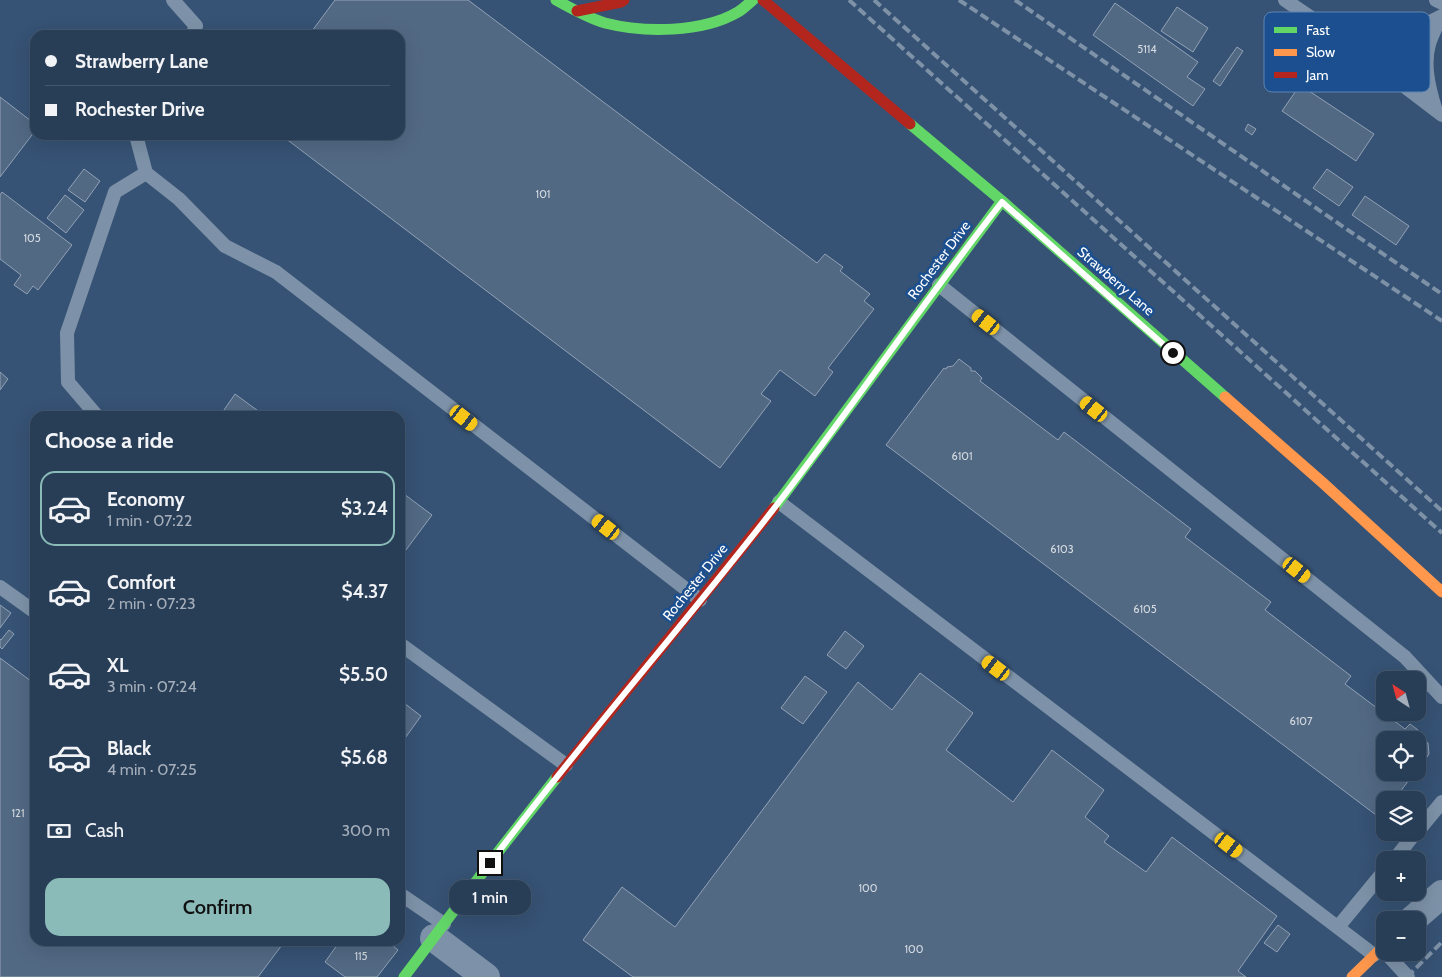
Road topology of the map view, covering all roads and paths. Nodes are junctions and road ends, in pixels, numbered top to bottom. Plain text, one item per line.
1 (173, 0) edge
2 (556, 0) edge
3 (624, 0) edge
4 (753, 0) edge
5 (763, 0) edge
6 (1284, 0) edge
7 (1436, 0) edge
8 (1442, 3) edge
9 (577, 12) junction
10 (1302, 12) edge
11 (1441, 17) edge
12 (194, 30) edge
13 (1430, 43) edge
14 (1412, 92) edge
15 (1429, 92) edge
16 (1438, 112) edge
17 (138, 140) edge
18 (146, 173) junction
19 (1002, 202) junction
20 (939, 285) junction
21 (93, 411) edge
22 (779, 502) junction
23 (0, 587) edge
24 (1442, 592) edge
25 (700, 600) junction
26 (30, 608) edge
27 (405, 648) edge
28 (1442, 697) edge
29 (566, 765) junction
30 (1442, 802) edge
31 (1426, 821) edge
32 (1410, 841) edge
33 (1401, 851) edge
34 (1376, 881) edge
35 (1442, 894) edge
36 (405, 899) edge
37 (1422, 911) edge
38 (1338, 927) junction
39 (439, 931) junction
40 (1376, 948) edge
41 (1376, 956) edge
42 (1392, 961) edge
43 (404, 977) edge
44 (486, 977) edge
45 (1352, 977) edge
46 (1408, 977) edge

1 - 12 lane
2 - 9 street
3 - 9 street
4 - 9 street
5 - 19 street, Strawberry Lane
6 - 10 lane
7 - 8 lane
11 - 13 lane
14 - 16 lane
15 - 16 lane
17 - 18 lane
18 - 21 lane
18 - 25 lane
19 - 20 street, Rochester Drive
19 - 24 street, Strawberry Lane
20 - 22 street, Rochester Drive
20 - 28 lane
22 - 25 street, Rochester Drive
22 - 38 lane
23 - 26 lane
25 - 29 street, Rochester Drive
27 - 29 lane
29 - 39 street, Rochester Drive
30 - 31 lane
32 - 33 lane
34 - 38 lane
35 - 37 street
36 - 39 lane
38 - 40 lane
39 - 43 street, Rochester Drive
39 - 44 street
41 - 45 street
42 - 46 lane

